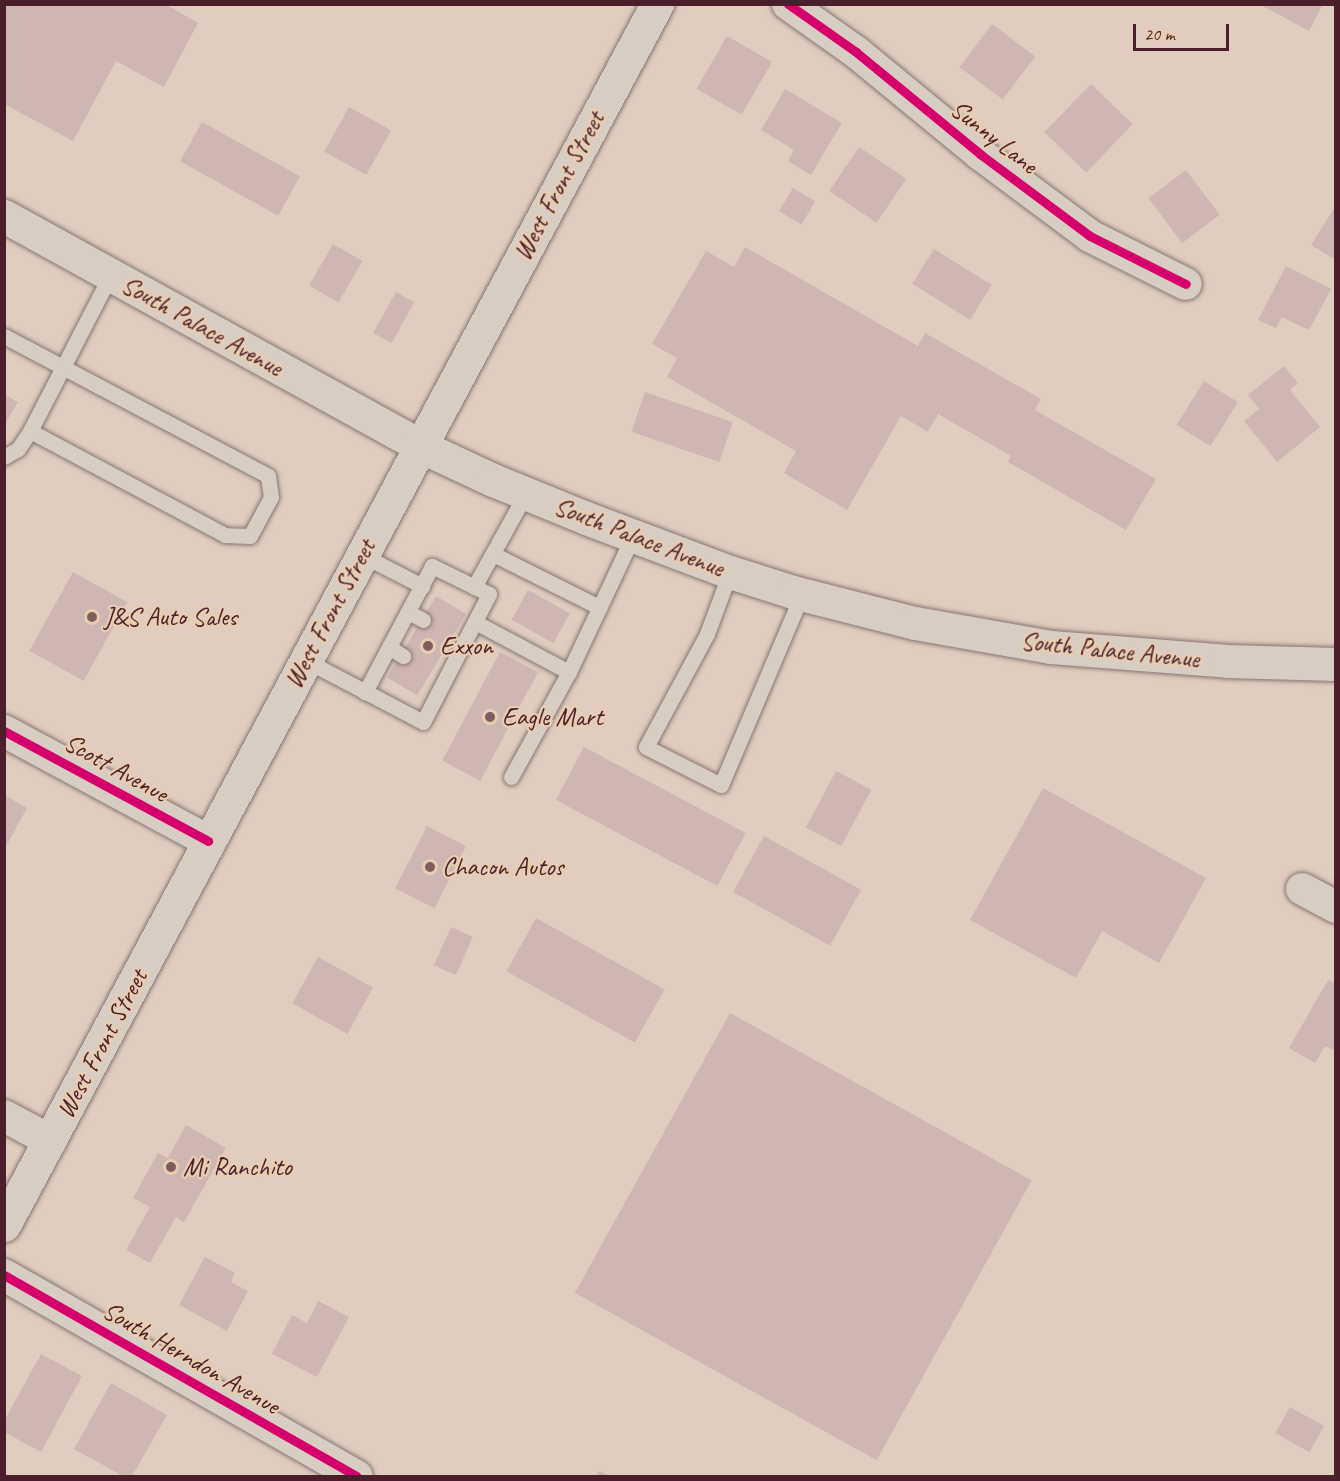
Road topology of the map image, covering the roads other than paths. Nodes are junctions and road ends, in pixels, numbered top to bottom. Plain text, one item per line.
1 (657, 4) edge
2 (788, 4) edge
3 (4, 216) edge
4 (110, 276) junction
5 (1186, 284) dead end
6 (4, 336) edge
7 (63, 367) junction
8 (30, 431) junction
9 (420, 446) junction
10 (4, 457) edge
11 (526, 493) junction
12 (633, 536) junction
13 (493, 554) junction
14 (362, 555) junction
15 (730, 572) junction
16 (422, 586) junction
17 (474, 587) junction
18 (802, 594) junction
19 (599, 607) junction
20 (408, 612) junction
21 (423, 620) dead end
22 (475, 622) junction
23 (388, 647) junction
24 (403, 656) dead end
25 (305, 660) junction
26 (1335, 664) edge
27 (568, 672) junction
28 (365, 692) junction
29 (4, 730) edge
30 (512, 777) dead end
31 (208, 841) junction
32 (1302, 889) dead end
33 (1335, 907) edge
34 (4, 1116) edge
35 (51, 1141) junction
36 (4, 1225) edge
37 (4, 1275) edge
38 (318, 1467) edge
39 (357, 1476) edge

1 - 9 main road, West Front Street
2 - 5 street, Sunny Lane
3 - 4 main road, South Palace Avenue
4 - 7 lane
4 - 9 main road, South Palace Avenue
6 - 7 lane
7 - 8 lane
7 - 8 lane
8 - 10 lane
9 - 11 main road, South Palace Avenue
9 - 14 main road, West Front Street
11 - 12 main road, South Palace Avenue
11 - 13 lane
12 - 15 main road, South Palace Avenue
12 - 19 lane
13 - 17 lane
13 - 19 lane
14 - 16 lane
14 - 25 main road, West Front Street
15 - 18 main road, South Palace Avenue
15 - 18 lane
16 - 17 lane
16 - 20 lane
17 - 22 lane
18 - 26 main road, South Palace Avenue
19 - 27 lane
20 - 21 lane
20 - 23 lane
22 - 27 lane
22 - 28 lane
23 - 24 lane
23 - 28 lane
25 - 28 lane
25 - 31 main road, West Front Street
27 - 30 lane
29 - 31 street, Scott Avenue
31 - 35 main road, West Front Street
32 - 33 street
34 - 35 street
35 - 36 main road, West Front Street
37 - 38 street, South Herndon Avenue
38 - 39 street, South Herndon Avenue

